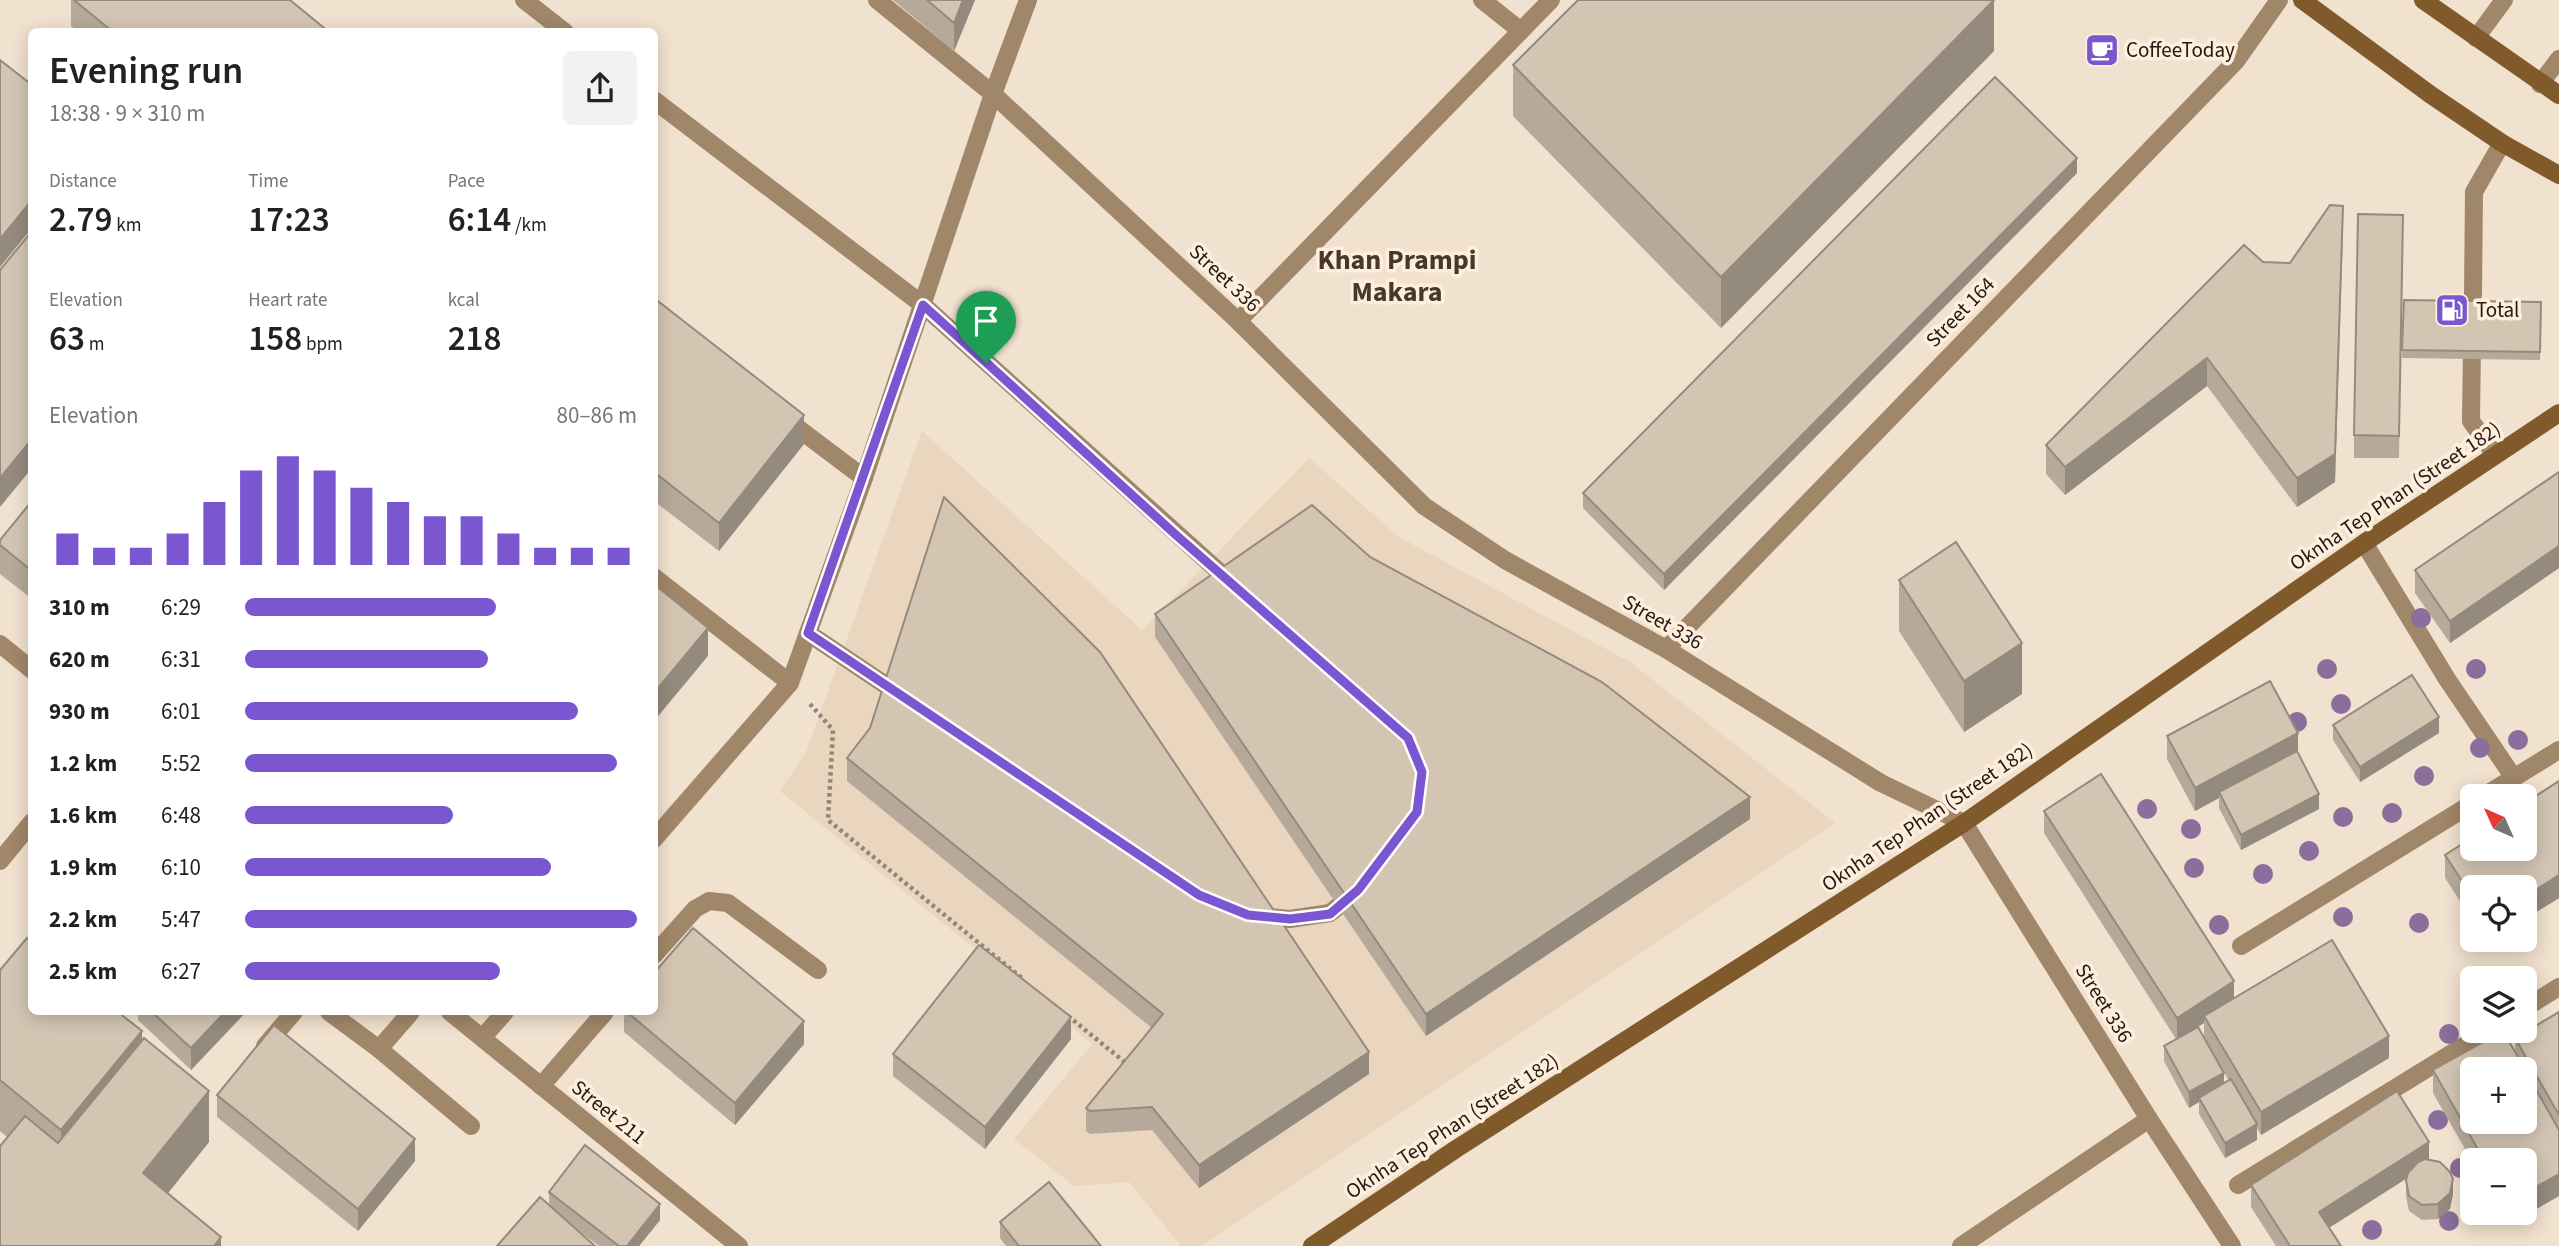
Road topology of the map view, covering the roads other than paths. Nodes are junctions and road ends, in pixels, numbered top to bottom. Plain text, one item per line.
1 (524, 0) edge
2 (877, 0) edge
3 (1028, 0) edge
4 (1482, 0) edge
5 (1551, 0) edge
6 (2279, 0) edge
7 (2302, 0) edge
8 (2423, 0) edge
9 (2504, 0) edge
10 (560, 28) edge
11 (1521, 31) junction
12 (2476, 38) junction
13 (2559, 59) edge
14 (2540, 84) junction
15 (993, 94) junction
16 (2559, 95) edge
17 (658, 103) edge
18 (2502, 143) junction
19 (2556, 175) edge
20 (2473, 295) dead end
21 (923, 305) junction
22 (1238, 321) junction
23 (2472, 346) edge
24 (769, 405) edge
25 (2559, 413) edge
26 (2495, 455) junction
27 (864, 478) junction
28 (2364, 543) junction
29 (658, 580) edge
30 (1250, 600) edge
31 (808, 633) junction
32 (0, 644) edge
33 (1666, 649) junction
34 (28, 667) edge
35 (790, 683) junction
36 (912, 702) edge
37 (2559, 750) edge
38 (2514, 778) junction
39 (2504, 784) edge
40 (2460, 811) edge
41 (1964, 823) junction
42 (28, 827) edge
43 (658, 834) edge
44 (0, 861) edge
45 (1367, 879) edge
46 (1236, 910) edge
47 (2241, 947) dead end
48 (658, 951) edge
49 (818, 970) dead end
50 (2559, 988) edge
51 (2537, 1001) edge
52 (290, 1015) edge
53 (333, 1015) edge
54 (408, 1015) edge
55 (454, 1015) edge
56 (502, 1015) edge
57 (602, 1015) edge
58 (483, 1037) junction
59 (2469, 1043) edge
60 (379, 1049) junction
61 (252, 1061) edge
62 (541, 1086) junction
63 (2149, 1119) junction
64 (471, 1126) dead end
65 (2238, 1185) dead end
66 (739, 1246) edge
67 (1312, 1246) edge
68 (1961, 1246) edge
69 (2232, 1246) edge

1 - 10 street
2 - 15 street, Street 336
3 - 15 street
4 - 11 street
5 - 11 street
6 - 33 street, Street 164
7 - 18 street
8 - 12 street
9 - 12 street
11 - 22 street
12 - 14 street
13 - 14 street
14 - 16 street
15 - 21 street
15 - 22 street, Street 336
17 - 21 street
18 - 19 street
18 - 20 street
21 - 27 street
21 - 30 street
22 - 33 street, Street 336
23 - 26 street
24 - 27 street
25 - 26 street, Oknha Tep Phan (Street 182)
26 - 28 street, Oknha Tep Phan (Street 182)
27 - 31 street
28 - 38 street
28 - 41 street, Oknha Tep Phan (Street 182)
29 - 35 street
31 - 35 street
31 - 36 street
32 - 34 street
33 - 41 street, Street 336
35 - 43 street
37 - 38 street
38 - 39 street
40 - 47 street
41 - 63 street, Street 336
41 - 67 street, Oknha Tep Phan (Street 182)
42 - 44 street
45 - 46 street
48 - 49 street
50 - 51 street
52 - 61 street
53 - 60 street
54 - 60 street
55 - 58 street, Street 211
56 - 58 street
57 - 62 street
58 - 62 street, Street 211
59 - 65 street
60 - 64 street
62 - 66 street, Street 211
63 - 68 street
63 - 69 street, Street 336

